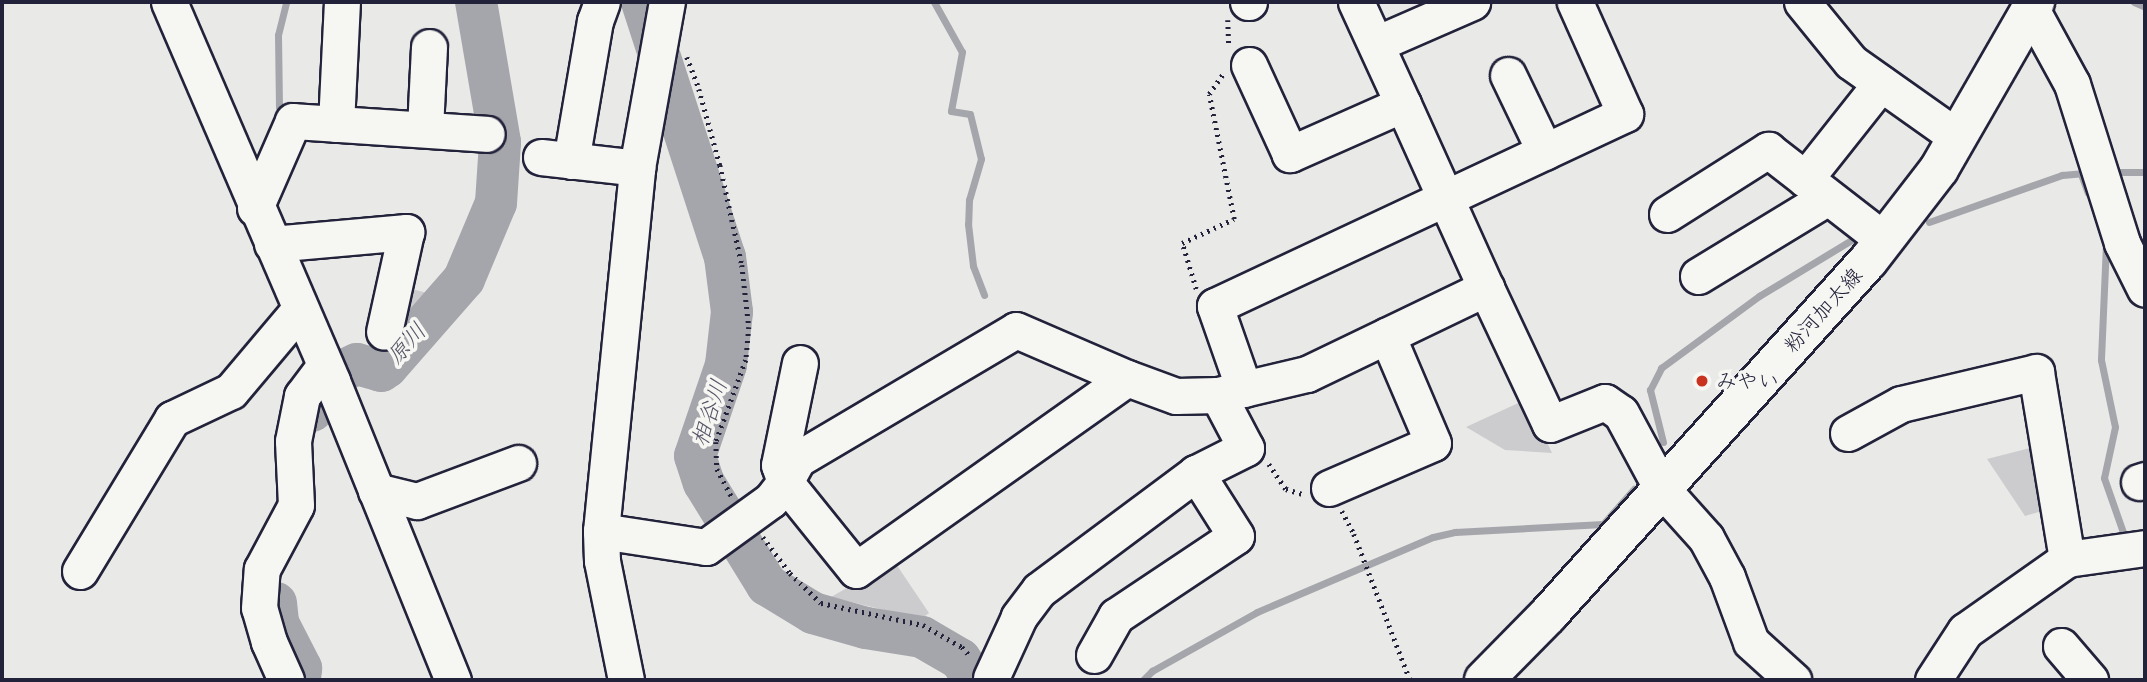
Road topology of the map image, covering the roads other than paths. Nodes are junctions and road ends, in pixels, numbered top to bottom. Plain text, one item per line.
1 (169, 2) edge
2 (342, 2) edge
3 (602, 2) edge
4 (1356, 2) edge
5 (1472, 2) edge
6 (1575, 2) edge
7 (1802, 2) edge
8 (2033, 5) edge
9 (665, 13) edge
10 (1376, 44) junction
11 (429, 47) dead end
12 (1249, 65) dead end
13 (1508, 75) dead end
14 (1881, 83) junction
15 (1403, 104) junction
16 (336, 124) junction
17 (425, 129) junction
18 (487, 134) dead end
19 (1957, 137) junction
20 (1545, 152) junction
21 (638, 168) junction
22 (1816, 188) junction
23 (1447, 198) junction
24 (255, 208) junction
25 (1667, 214) dead end
26 (1884, 240) junction
27 (272, 244) junction
28 (1698, 276) dead end
29 (2144, 284) edge
30 (1486, 288) junction
31 (300, 310) junction
32 (384, 332) dead end
33 (1387, 335) junction
34 (800, 363) dead end
35 (329, 376) junction
36 (1127, 378) junction
37 (1231, 392) junction
38 (1848, 433) dead end
39 (518, 463) dead end
40 (1196, 473) junction
41 (785, 482) junction
42 (1329, 488) dead end
43 (1662, 489) junction
44 (376, 491) junction
45 (601, 531) junction
46 (2145, 548) edge
47 (2067, 559) junction
48 (80, 571) dead end
49 (2061, 646) dead end
50 (1094, 655) dead end
51 (991, 678) dead end
52 (286, 680) edge
53 (453, 680) edge
54 (626, 680) edge
55 (1484, 680) edge
56 (1793, 680) edge
57 (1933, 680) edge
58 (2090, 680) edge

1 - 24 street
2 - 16 street
3 - 21 street
4 - 10 street
5 - 10 street
6 - 20 street
7 - 14 street
8 - 19 main road, 粉河加太線
8 - 29 street
9 - 21 street
10 - 15 street
11 - 17 street
12 - 15 street
13 - 20 street
14 - 19 street
14 - 22 street
15 - 23 street
16 - 17 street
16 - 24 street
17 - 18 street
19 - 26 main road, 粉河加太線
20 - 23 street
21 - 45 street
22 - 25 street
22 - 26 street
22 - 28 street
23 - 30 street
23 - 37 street
24 - 27 street
26 - 43 main road, 粉河加太線
27 - 31 street
27 - 32 street
30 - 33 street
30 - 43 street
31 - 35 street
31 - 48 street
33 - 37 street
33 - 42 street
34 - 41 street
35 - 44 street
35 - 52 street
36 - 37 street
36 - 41 street
36 - 41 street
37 - 40 street
38 - 47 street
39 - 44 street
40 - 50 street
40 - 51 street
41 - 45 street
43 - 55 main road, 粉河加太線
43 - 56 street
44 - 53 street
45 - 54 street
46 - 47 street
47 - 57 street
49 - 58 street

